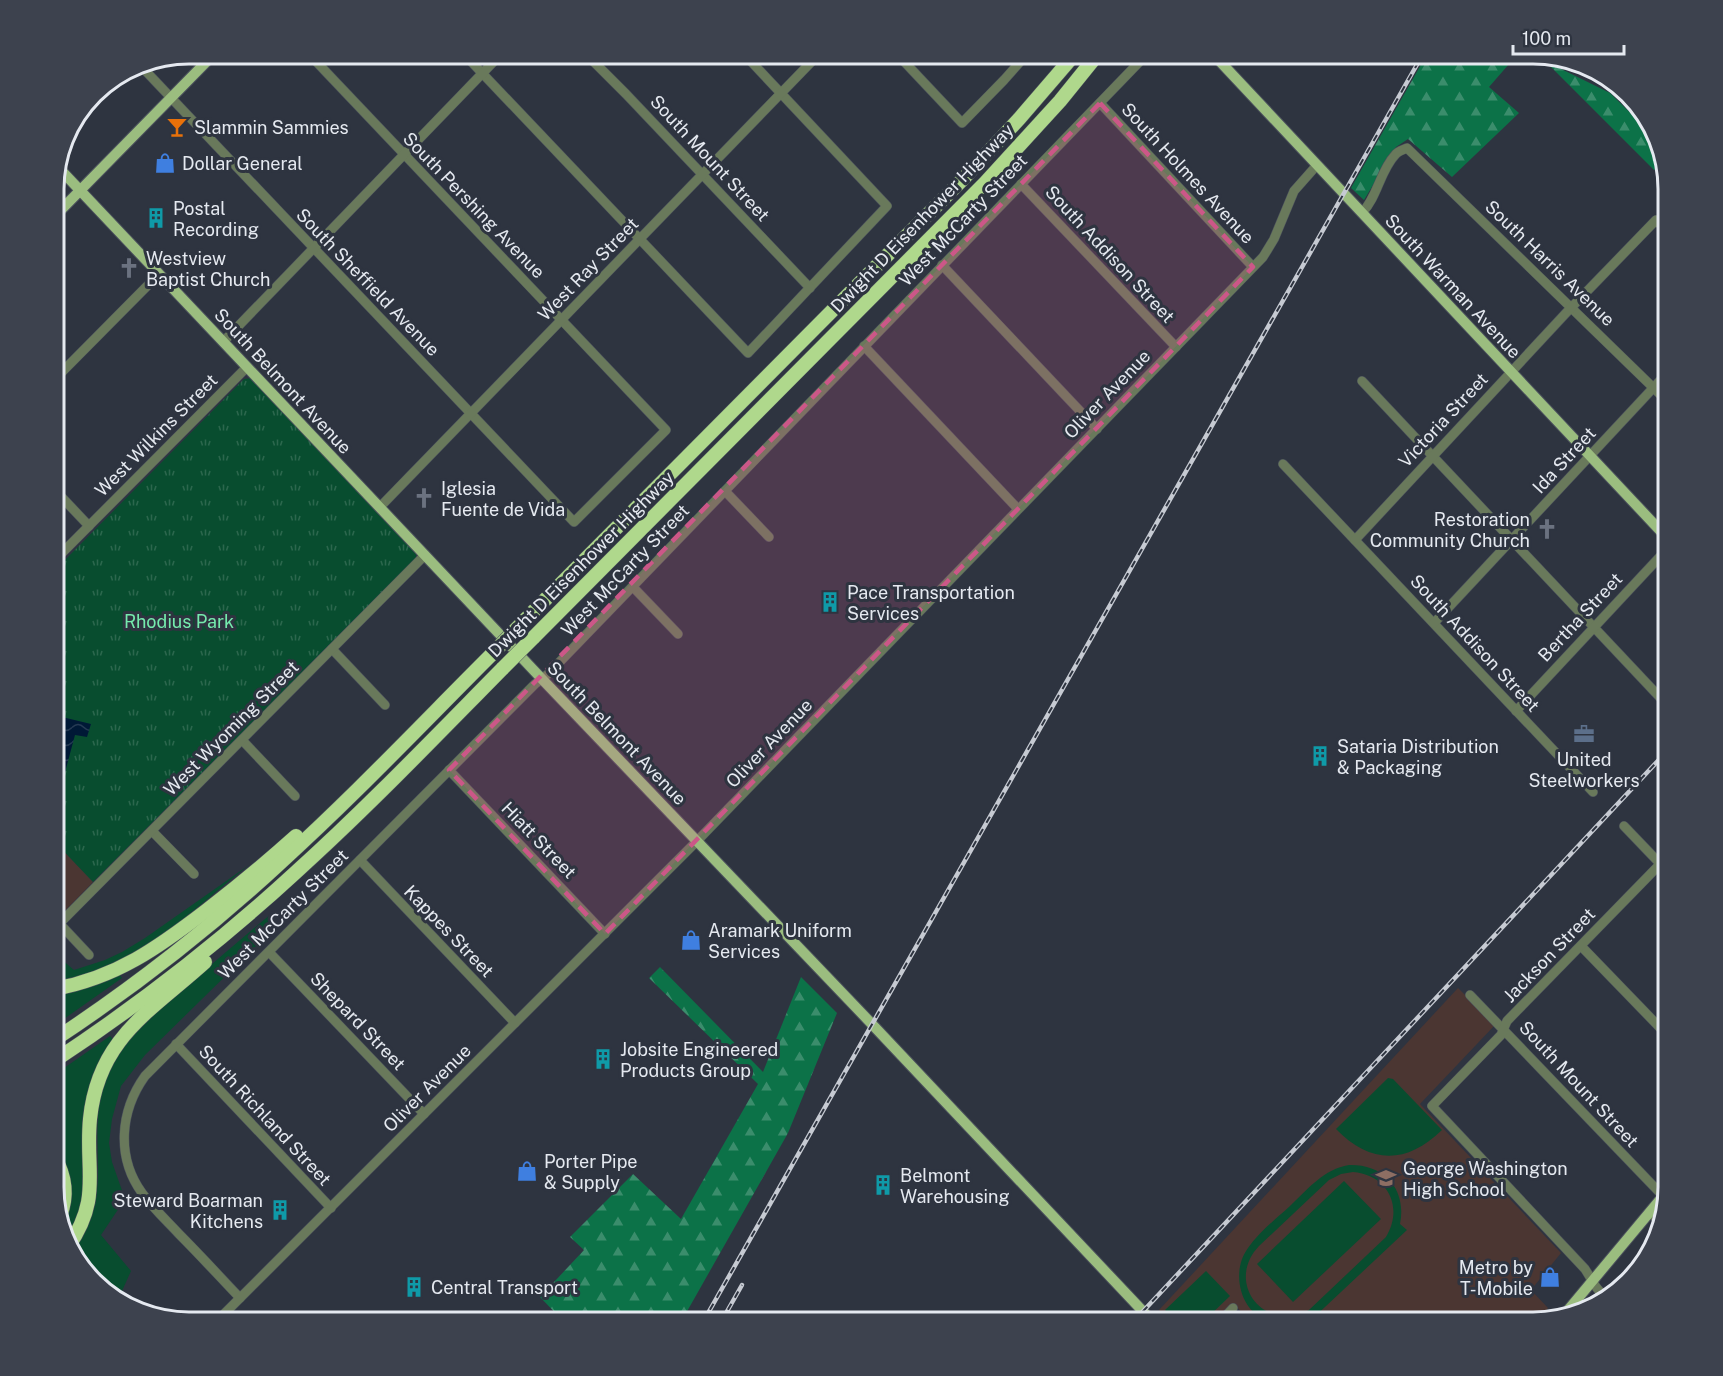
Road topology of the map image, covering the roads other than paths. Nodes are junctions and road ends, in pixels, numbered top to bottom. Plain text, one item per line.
1 (204, 64) edge
2 (318, 64) edge
3 (474, 64) edge
4 (492, 64) edge
5 (596, 64) edge
6 (753, 64) edge
7 (809, 64) edge
8 (906, 64) edge
9 (1018, 64) edge
10 (1067, 64) edge
11 (1090, 64) edge
12 (1137, 64) edge
13 (1222, 64) edge
14 (146, 72) edge
15 (483, 74) junction
16 (781, 93) junction
17 (171, 99) junction
18 (1100, 102) junction
19 (405, 156) junction
20 (1317, 165) junction
21 (703, 174) junction
22 (66, 175) edge
23 (1021, 184) junction
24 (81, 191) junction
25 (65, 206) edge
26 (1362, 213) junction
27 (1658, 222) edge
28 (640, 239) junction
29 (314, 249) junction
30 (942, 265) junction
31 (1253, 267) junction
32 (159, 274) junction
33 (810, 288) junction
34 (1572, 307) junction
35 (561, 320) junction
36 (224, 342) junction
37 (864, 346) junction
38 (1176, 347) junction
39 (247, 367) junction
40 (65, 369) edge
41 (1511, 372) junction
42 (1362, 381) dead end
43 (1658, 383) edge
44 (1654, 388) junction
45 (1658, 392) edge
46 (471, 414) junction
47 (1097, 429) junction
48 (1432, 456) junction
49 (1590, 456) junction
50 (1283, 464) dead end
51 (724, 491) junction
52 (65, 501) edge
53 (380, 507) junction
54 (1018, 509) junction
55 (574, 522) joint
56 (89, 526) junction
57 (1658, 528) edge
58 (769, 537) dead end
59 (1354, 540) junction
60 (1512, 540) junction
61 (65, 550) edge
62 (426, 555) junction
63 (1658, 559) edge
64 (633, 587) junction
65 (1434, 623) junction
66 (1594, 627) junction
67 (678, 634) dead end
68 (332, 649) junction
69 (541, 678) junction
70 (1658, 695) edge
71 (385, 705) dead end
72 (1516, 711) junction
73 (412, 734) junction
74 (242, 740) junction
75 (449, 770) junction
76 (1593, 792) dead end
77 (296, 796) dead end
78 (1624, 826) dead end
79 (152, 831) junction
80 (697, 841) junction
81 (360, 860) junction
82 (1658, 862) edge
83 (1658, 866) edge
84 (194, 874) dead end
85 (295, 874) junction
86 (65, 918) edge
87 (65, 933) edge
88 (605, 934) junction
89 (1581, 946) junction
90 (268, 952) junction
91 (90, 955) dead end
92 (65, 986) edge
93 (1470, 995) dead end
94 (515, 1023) junction
95 (1658, 1026) edge
96 (1504, 1029) junction
97 (65, 1032) edge
98 (176, 1044) junction
99 (65, 1054) edge
100 (424, 1114) junction
101 (1658, 1185) edge
102 (1657, 1204) edge
103 (331, 1208) junction
104 (1650, 1212) junction
105 (1654, 1217) edge
106 (75, 1236) edge
107 (1592, 1281) junction
108 (1601, 1292) edge
109 (240, 1298) junction
110 (1572, 1305) edge
111 (1233, 1308) dead end
112 (226, 1312) edge
113 (1144, 1312) edge
114 (1229, 1312) edge

1 - 17 main road
2 - 19 street, South Pershing Avenue
3 - 15 street
4 - 15 street
5 - 21 street, South Mount Street
6 - 16 street
7 - 16 street, West Ray Street
8 - 9 street
10 - 73 highway, Dwight D Eisenhower Highway, bridge
11 - 85 highway, Dwight D Eisenhower Highway, bridge
12 - 18 street, West McCarty Street
13 - 20 main road, South Warman Avenue
14 - 17 street, South Sheffield Avenue
15 - 19 street
15 - 28 street
16 - 21 street, West Ray Street
16 - 33 street
17 - 24 main road
17 - 29 street, South Sheffield Avenue
18 - 23 street, West McCarty Street
18 - 31 street, South Holmes Avenue
19 - 29 street
19 - 35 street, South Pershing Avenue
20 - 26 main road, South Warman Avenue
20 - 31 street, Oliver Avenue
21 - 28 street, West Ray Street
21 - 33 street, South Mount Street
22 - 24 main road, South Belmont Avenue
23 - 30 street, West McCarty Street
23 - 38 street, South Addison Street
24 - 25 main road
24 - 32 main road, South Belmont Avenue
26 - 34 street, South Harris Avenue
26 - 41 main road, South Warman Avenue
27 - 34 street, Victoria Street
28 - 33 street
28 - 35 street, West Ray Street
29 - 36 street
29 - 46 street, South Sheffield Avenue
30 - 37 street, West McCarty Street
30 - 47 street
31 - 38 street, Oliver Avenue
32 - 36 main road, South Belmont Avenue
32 - 40 street
34 - 41 street, Victoria Street
34 - 44 street, South Harris Avenue
35 - 46 street, West Ray Street
35 - 55 street, South Pershing Avenue
36 - 39 main road, South Belmont Avenue
37 - 51 street, West McCarty Street
37 - 54 street
38 - 47 street, Oliver Avenue
39 - 53 main road, South Belmont Avenue
39 - 56 street, West Wilkins Street
41 - 48 street, Victoria Street
41 - 49 main road, South Warman Avenue
42 - 48 street
43 - 44 street, Ida Street
44 - 45 street, South Harris Avenue
44 - 49 street, Ida Street
46 - 53 street, West Ray Street
46 - 55 street, South Sheffield Avenue
47 - 54 street, Oliver Avenue
48 - 59 street, Victoria Street
48 - 60 street
49 - 57 main road, South Warman Avenue
49 - 60 street, Ida Street
50 - 59 street, South Addison Street
51 - 58 street
51 - 64 street, West McCarty Street
52 - 56 street
53 - 62 main road, South Belmont Avenue
54 - 80 street, Oliver Avenue
56 - 61 street
59 - 65 street, South Addison Street
60 - 65 street, Ida Street
60 - 66 street
62 - 68 street, West Wyoming Street
62 - 69 main road, South Belmont Avenue
63 - 66 street, Bertha Street
64 - 67 street
64 - 69 street, West McCarty Street
65 - 72 street, South Addison Street
66 - 70 street
66 - 72 street, Bertha Street
68 - 71 street
68 - 74 street, West Wyoming Street
69 - 75 street, West McCarty Street
69 - 80 main road, South Belmont Avenue
72 - 76 street, South Addison Street
73 - 92 highway
73 - 97 highway, Dwight D Eisenhower Highway
74 - 77 street
74 - 79 street, West Wyoming Street
75 - 81 street, West McCarty Street
75 - 88 street, Hiatt Street
78 - 82 street
79 - 84 street
79 - 86 street, West Wyoming Street
80 - 88 street, Oliver Avenue
80 - 113 main road, South Belmont Avenue
81 - 90 street, West McCarty Street
81 - 94 street, Kappes Street
83 - 89 street, Jackson Street
85 - 99 highway, Dwight D Eisenhower Highway
85 - 106 highway
87 - 91 street
88 - 94 street, Oliver Avenue
89 - 95 street
89 - 96 street, Jackson Street
90 - 98 street, West McCarty Street
90 - 100 street, Shepard Street
93 - 96 street, South Mount Street
94 - 100 street, Oliver Avenue
96 - 101 street, South Mount Street
96 - 107 street, Jackson Street
98 - 103 street, South Richland Street
98 - 109 street, West McCarty Street
100 - 103 street, Oliver Avenue
102 - 104 main road
103 - 109 street, Oliver Avenue
104 - 105 street
104 - 107 main road
107 - 108 street
107 - 110 main road
109 - 112 street, Oliver Avenue
111 - 114 street

